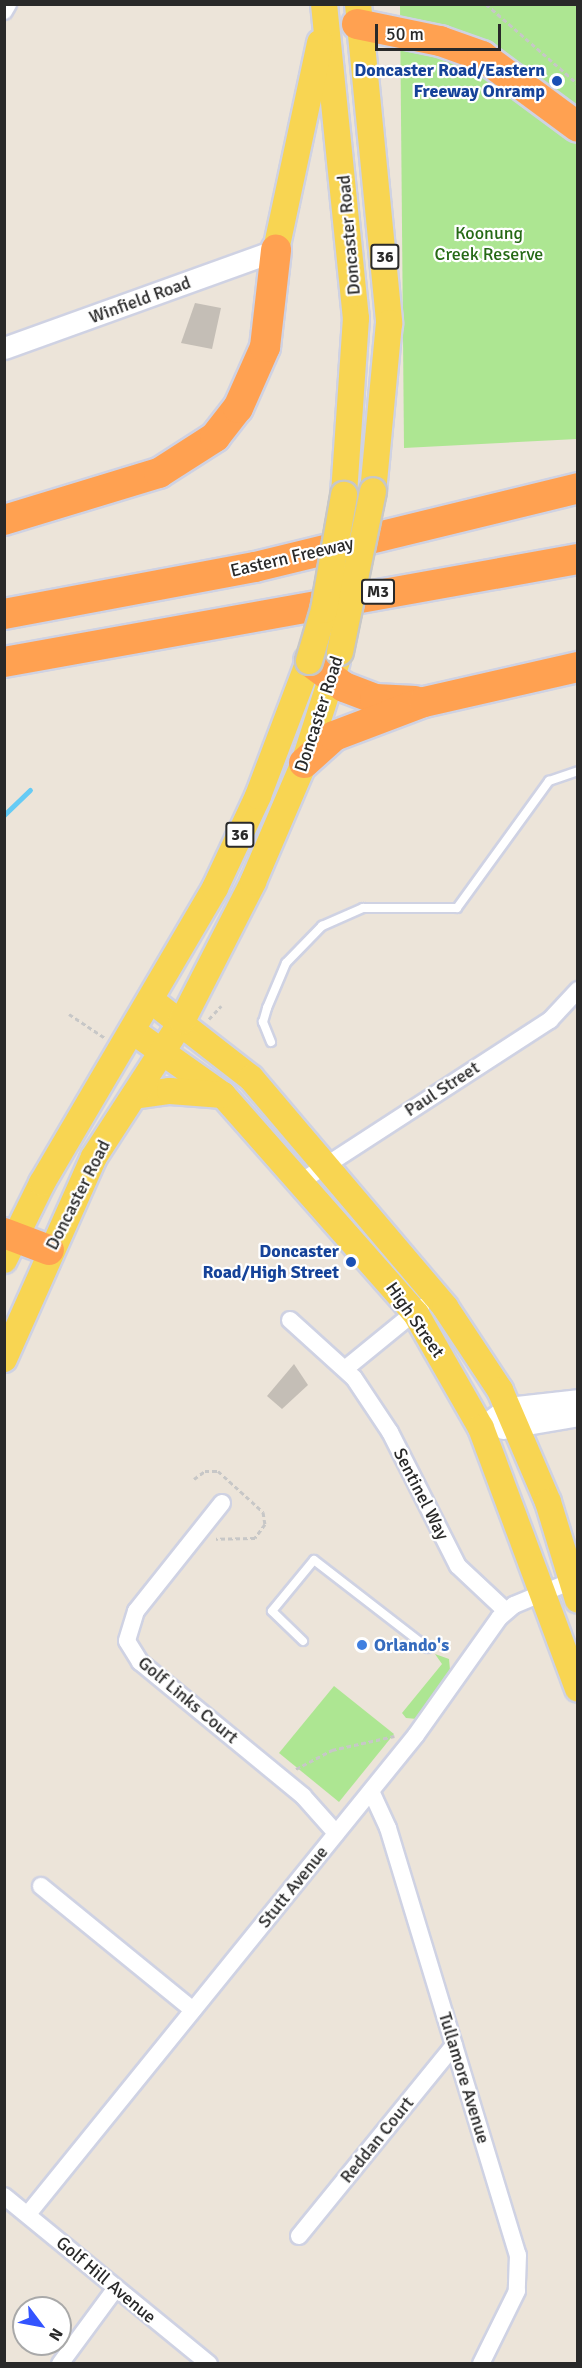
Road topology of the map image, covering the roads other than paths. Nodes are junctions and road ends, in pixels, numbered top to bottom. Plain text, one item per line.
1 (8, 4) edge
2 (324, 4) edge
3 (4, 11) edge
4 (358, 14) edge
5 (323, 31) junction
6 (578, 127) edge
7 (276, 250) junction
8 (4, 348) edge
9 (578, 488) edge
10 (4, 520) edge
11 (578, 559) edge
12 (4, 614) edge
13 (4, 662) edge
14 (327, 664) junction
15 (578, 667) edge
16 (424, 702) junction
17 (304, 763) junction
18 (578, 771) edge
19 (578, 990) edge
20 (152, 1001) junction
21 (204, 1016) junction
22 (134, 1032) junction
23 (271, 1042) dead end
24 (164, 1052) junction
25 (223, 1095) junction
26 (134, 1096) junction
27 (326, 1163) junction
28 (302, 1181) junction
29 (7, 1243) edge
30 (49, 1250) junction
31 (428, 1285) junction
32 (416, 1314) junction
33 (13, 1318) edge
34 (290, 1320) dead end
35 (4, 1359) edge
36 (345, 1369) junction
37 (578, 1400) edge
38 (578, 1415) edge
39 (513, 1418) junction
40 (481, 1428) junction
41 (222, 1503) dead end
42 (546, 1591) junction
43 (575, 1591) edge
44 (506, 1611) junction
45 (303, 1641) dead end
46 (428, 1648) dead end
47 (578, 1689) edge
48 (371, 1791) junction
49 (303, 1796) junction
50 (347, 1820) junction
51 (336, 1833) junction
52 (41, 1886) dead end
53 (193, 2010) junction
54 (454, 2045) junction
55 (4, 2196) edge
56 (28, 2214) junction
57 (299, 2236) dead end
58 (116, 2288) junction
59 (60, 2364) edge
60 (209, 2364) edge
61 (481, 2364) edge

1 - 3 street
2 - 5 main road, Doncaster Road / 36
4 - 5 main road
4 - 6 highway
4 - 14 main road, Doncaster Road / 36, bridge
5 - 7 main road, Doncaster Road / 36
5 - 14 main road, Doncaster Road / 36, bridge
7 - 8 street, Winfield Road
7 - 10 highway, 36
9 - 12 highway, Eastern Freeway
11 - 13 highway, M3
14 - 16 highway
14 - 17 main road, Doncaster Road / 36
14 - 20 main road, Doncaster Road / 36
15 - 16 highway
16 - 17 highway
17 - 21 main road, Doncaster Road / 36
18 - 23 lane
19 - 27 street, Paul Street
20 - 21 main road, High Street
20 - 22 main road, Doncaster Road / 36
21 - 24 main road, Doncaster Road / 36
21 - 27 main road, High Street
22 - 24 main road, High Street
22 - 29 main road, Doncaster Road / 36
24 - 25 main road, High Street
24 - 26 main road, Doncaster Road / 36
25 - 26 main road
25 - 28 main road, High Street
26 - 30 main road, Doncaster Road / 36
27 - 28 street, Paul Street
27 - 31 main road, High Street
28 - 32 main road, High Street
29 - 30 highway
30 - 33 main road, Doncaster Road / 36
31 - 32 street
31 - 39 main road, High Street
32 - 36 street
32 - 40 main road, High Street
33 - 35 main road, Doncaster Road / 36
34 - 36 street, Sentinel Way
36 - 44 street, Sentinel Way
37 - 39 street
38 - 39 street
39 - 40 street
39 - 43 main road, High Street
40 - 42 main road, High Street
41 - 49 street, Golf Links Court
42 - 43 street, Stutt Avenue
42 - 44 street, Stutt Avenue
42 - 47 main road, High Street
44 - 48 street, Stutt Avenue
45 - 46 lane
48 - 50 street, Stutt Avenue
48 - 54 street, Tullamore Avenue
49 - 50 street, Golf Links Court
49 - 51 street, Golf Links Court
50 - 51 street, Stutt Avenue
51 - 53 street, Stutt Avenue
52 - 53 street
53 - 56 street, Stutt Avenue
54 - 57 street, Reddan Court
54 - 61 street, Tullamore Avenue
55 - 56 street, Golf Hill Avenue
56 - 58 street, Golf Hill Avenue
58 - 59 street
58 - 60 street, Golf Hill Avenue

